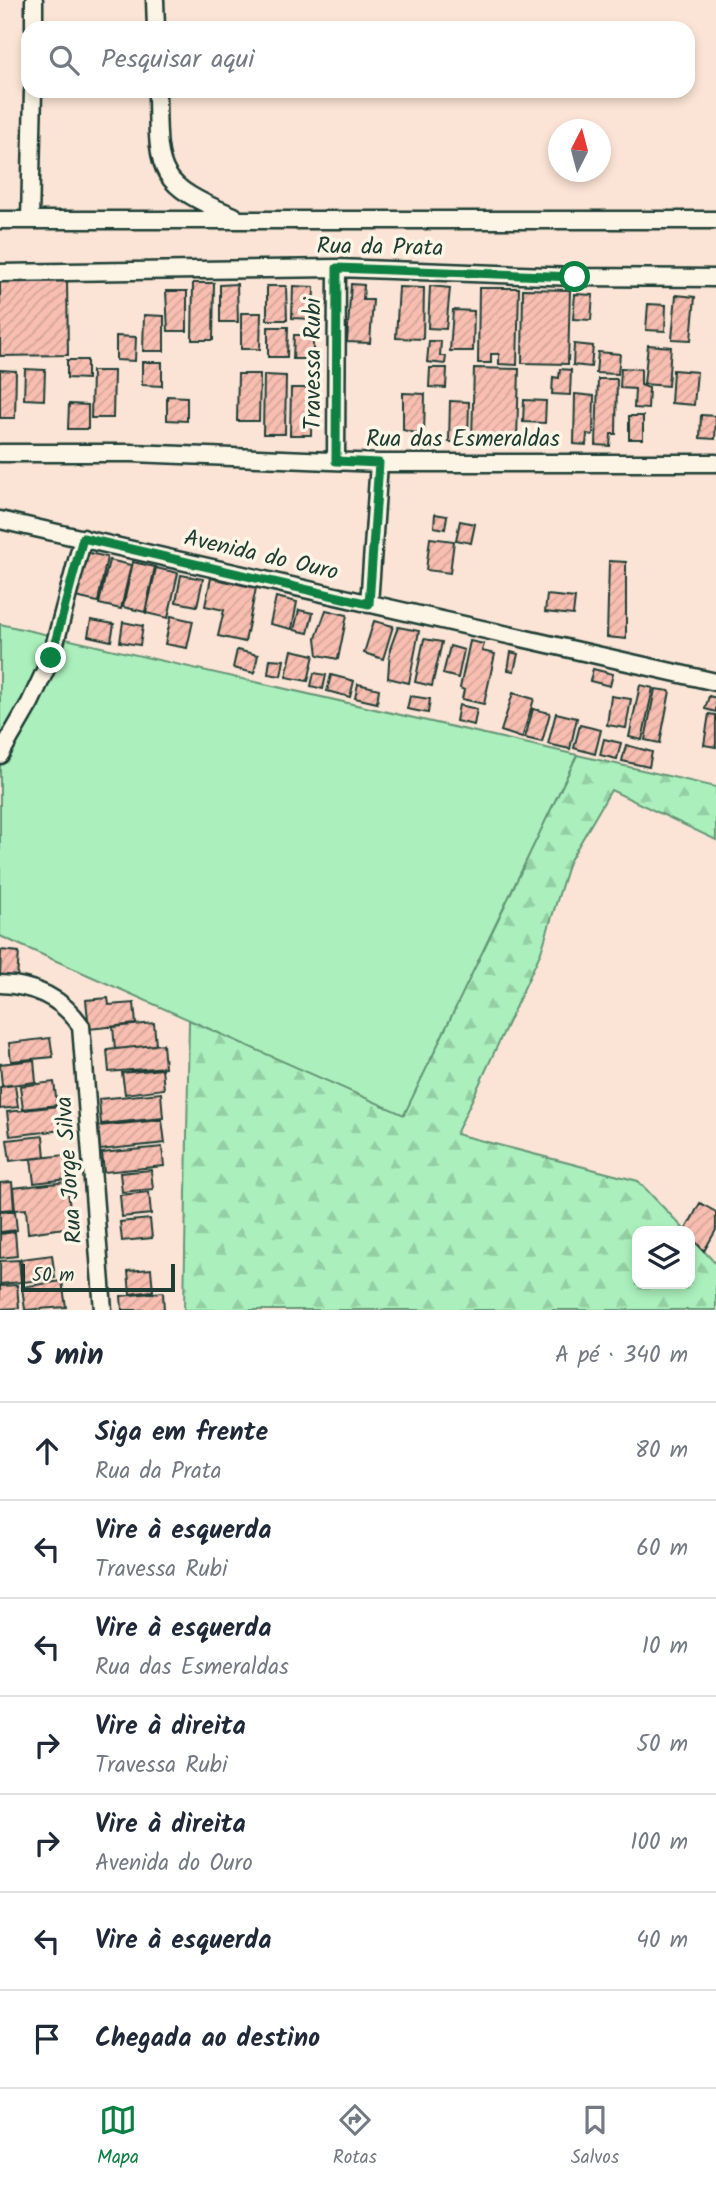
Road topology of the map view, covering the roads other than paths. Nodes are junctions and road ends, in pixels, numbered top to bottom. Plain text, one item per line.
1 (34, 0) edge
2 (155, 0) edge
3 (34, 21) edge
4 (156, 21) edge
5 (33, 98) edge
6 (157, 98) edge
7 (0, 220) edge
8 (30, 220) junction
9 (243, 220) junction
10 (716, 220) edge
11 (337, 268) junction
12 (0, 273) edge
13 (716, 278) edge
14 (0, 453) edge
15 (336, 461) junction
16 (379, 463) junction
17 (716, 463) edge
18 (0, 520) edge
19 (83, 538) junction
20 (369, 604) junction
21 (716, 682) edge
22 (0, 755) edge
23 (0, 984) edge
24 (103, 1310) edge

1 - 3 street
2 - 4 street
5 - 8 street
6 - 9 street
7 - 8 street
8 - 9 street
9 - 10 street
11 - 12 street, Rua da Prata
11 - 13 street, Rua da Prata
11 - 15 street, Travessa Rubi
14 - 15 street, Rua das Esmeraldas
15 - 16 street, Rua das Esmeraldas
16 - 17 street, Rua das Esmeraldas
16 - 20 street
18 - 19 street, Avenida do Ouro
19 - 20 street, Avenida do Ouro
19 - 22 street
20 - 21 street, Avenida do Ouro
23 - 24 street, Rua Jorge Silva

